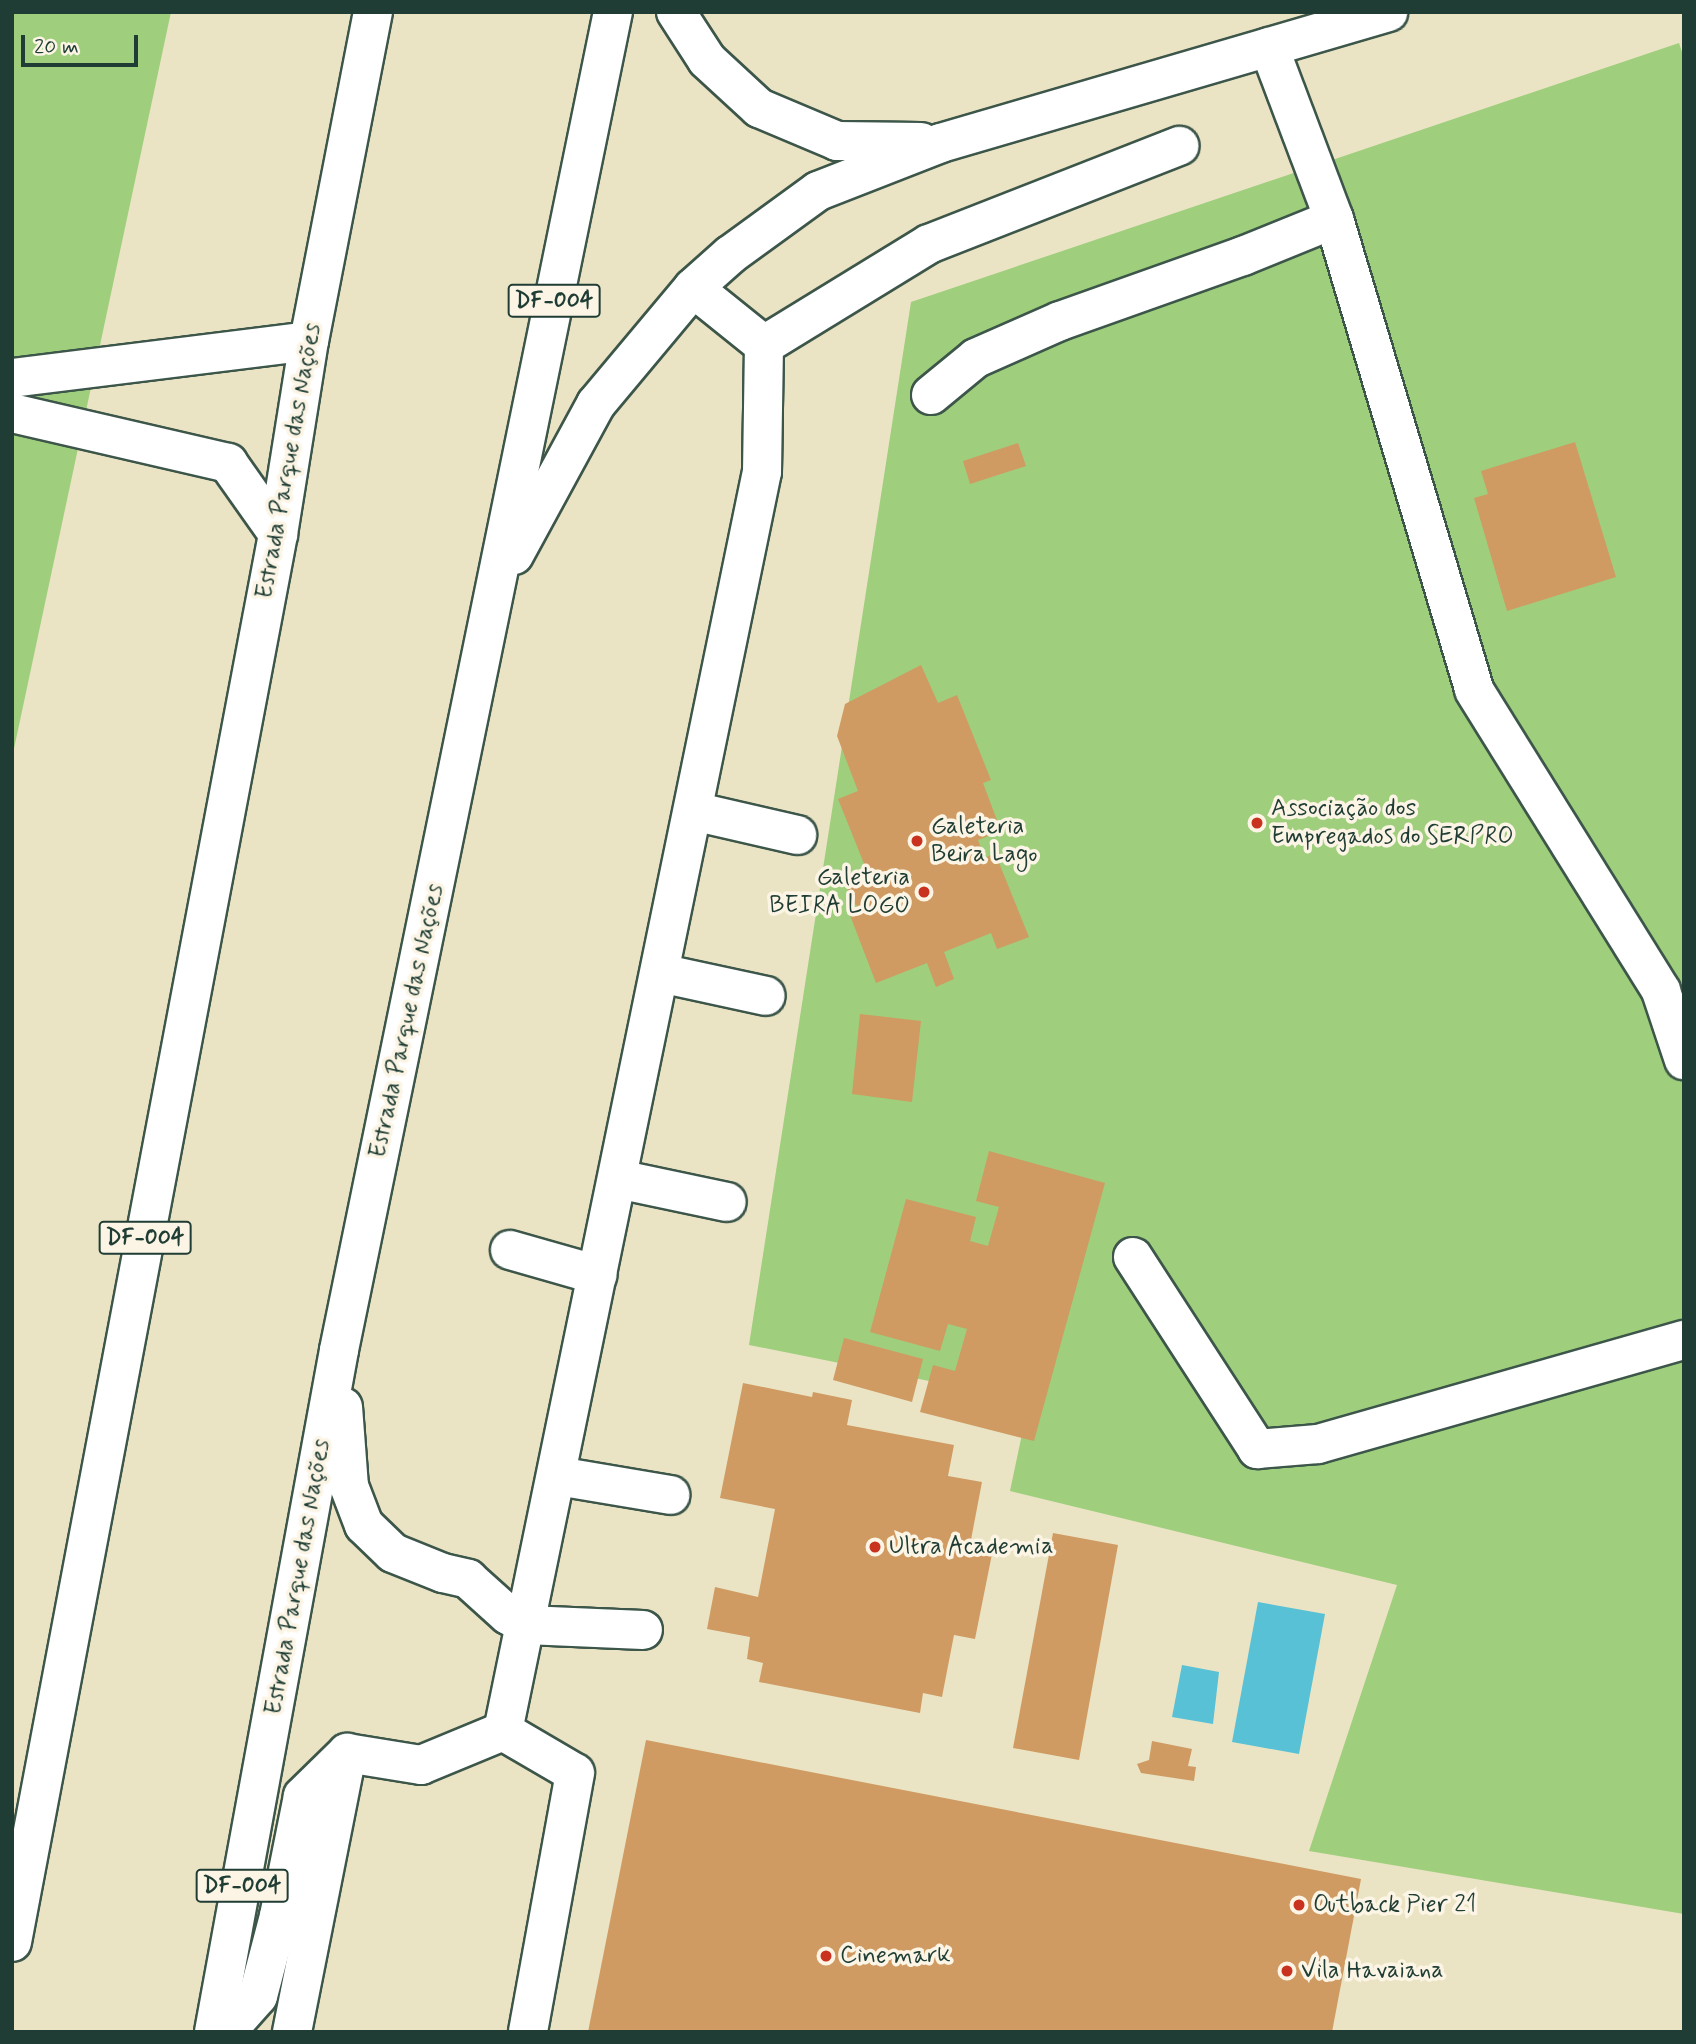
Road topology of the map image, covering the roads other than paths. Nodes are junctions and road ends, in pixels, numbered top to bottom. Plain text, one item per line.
1 (373, 12) edge
2 (613, 12) edge
3 (676, 12) edge
4 (1372, 14) edge
5 (1269, 47) junction
6 (941, 143) junction
7 (1179, 146) dead end
8 (1334, 219) junction
9 (693, 288) junction
10 (309, 341) junction
11 (764, 345) junction
12 (12, 378) edge
13 (931, 395) dead end
14 (12, 413) edge
15 (278, 534) junction
16 (494, 590) junction
17 (693, 811) junction
18 (797, 835) dead end
19 (660, 972) junction
20 (766, 996) dead end
21 (1684, 1060) edge
22 (618, 1179) junction
23 (727, 1202) dead end
24 (510, 1250) dead end
25 (1133, 1257) dead end
26 (598, 1275) junction
27 (1684, 1340) edge
28 (339, 1350) junction
29 (557, 1476) junction
30 (670, 1495) dead end
31 (526, 1625) junction
32 (643, 1630) dead end
33 (503, 1731) junction
34 (347, 1753) junction
35 (12, 1942) edge
36 (214, 2032) edge
37 (226, 2032) edge
38 (292, 2032) edge
39 (528, 2032) edge

1 - 10 main road, Estrada Parque das Nações / DF-004
2 - 16 main road, Estrada Parque das Nações / DF-004
3 - 6 main road
4 - 5 main road
5 - 6 main road
5 - 8 main road
6 - 9 main road
7 - 11 main road
8 - 13 main road
8 - 21 main road
9 - 11 main road
9 - 16 main road
10 - 12 main road
10 - 15 main road, Estrada Parque das Nações / DF-004
11 - 17 main road
14 - 15 main road
15 - 35 main road, Estrada Parque das Nações / DF-004
16 - 28 main road, Estrada Parque das Nações / DF-004
17 - 18 main road
17 - 19 main road
19 - 20 main road
19 - 22 main road
22 - 23 main road
22 - 26 main road
24 - 26 main road
25 - 27 main road
26 - 29 main road
28 - 31 main road
28 - 36 main road, Estrada Parque das Nações / DF-004
29 - 30 main road
29 - 31 main road
31 - 32 main road
31 - 33 main road
33 - 34 main road
33 - 39 main road
34 - 37 main road
34 - 38 main road

